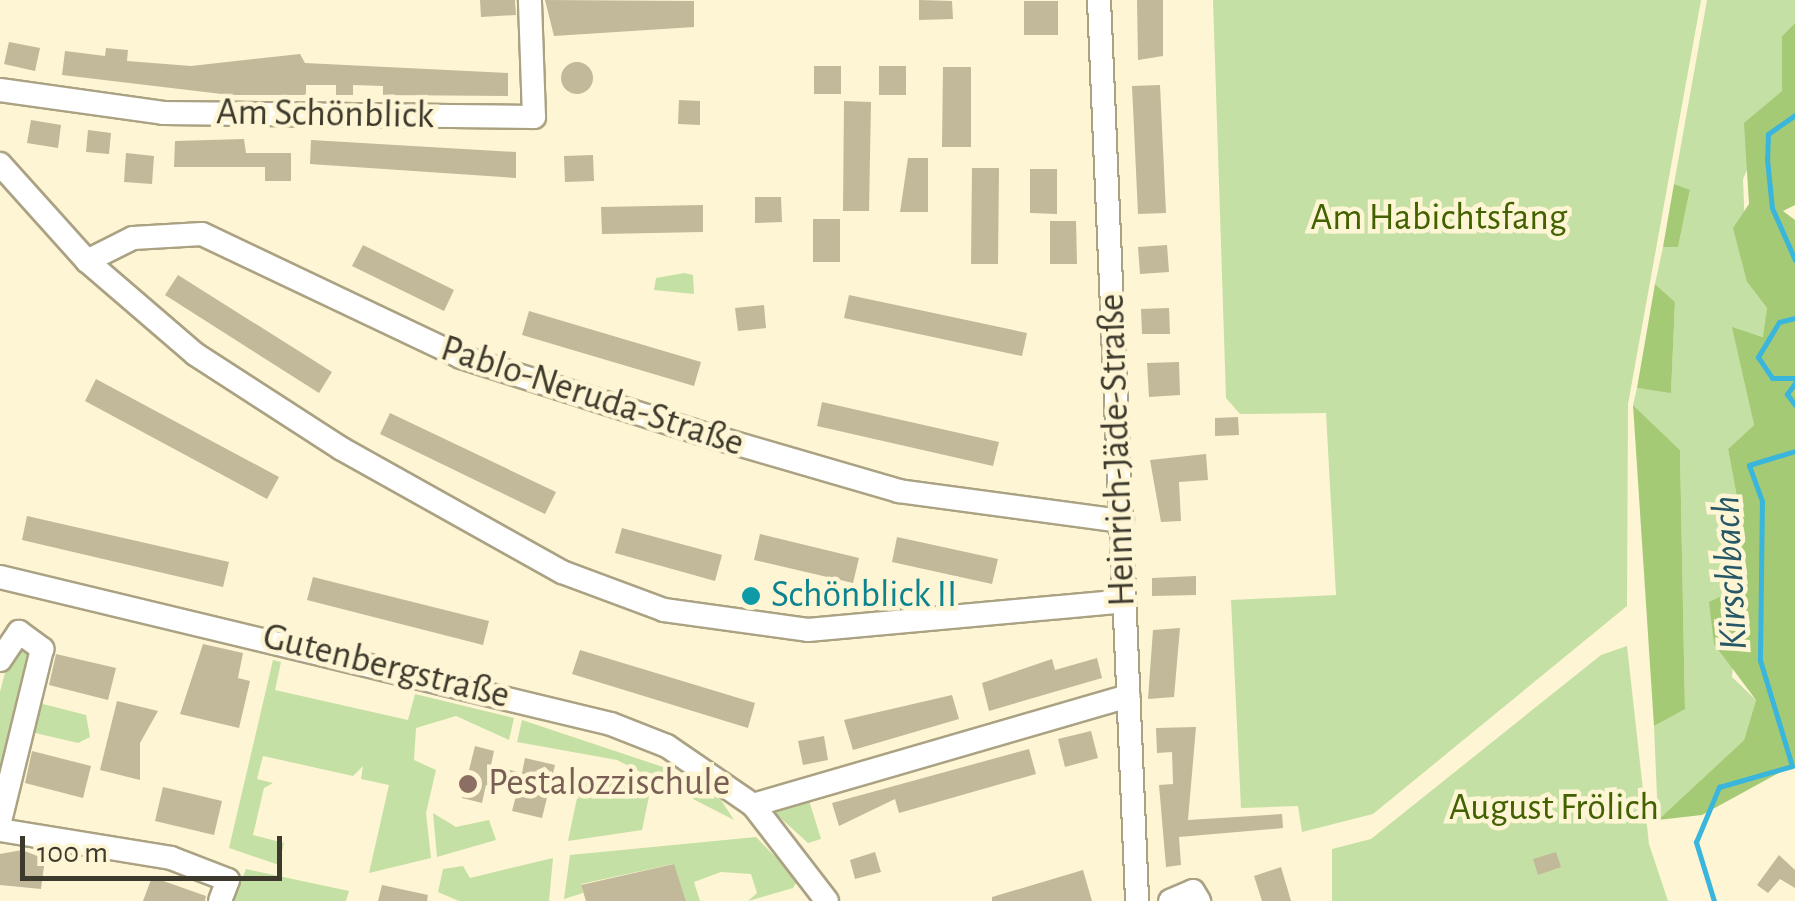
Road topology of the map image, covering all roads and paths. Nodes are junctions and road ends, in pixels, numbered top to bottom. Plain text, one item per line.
1 (530, 0) edge
2 (1099, 0) edge
3 (0, 90) edge
4 (0, 164) edge
5 (88, 261) junction
6 (1122, 521) junction
7 (0, 577) edge
8 (1124, 601) junction
9 (0, 660) edge
10 (1128, 696) junction
11 (752, 805) junction
12 (0, 821) edge
13 (0, 830) edge
14 (224, 890) edge
15 (828, 901) edge
16 (1136, 901) edge
17 (1170, 901) edge
18 (1200, 901) edge

1 - 3 street, Am Schönblick
2 - 6 street, Heinrich-Jäde-Straße
4 - 5 street
5 - 6 street, Pablo-Neruda-Straße
5 - 8 street
6 - 8 street, Heinrich-Jäde-Straße
7 - 11 street, Gutenbergstraße
8 - 10 street, Heinrich-Jäde-Straße
9 - 12 street
10 - 11 street
10 - 16 street, Heinrich-Jäde-Straße
11 - 15 street, Gutenbergstraße
13 - 14 street
17 - 18 street

